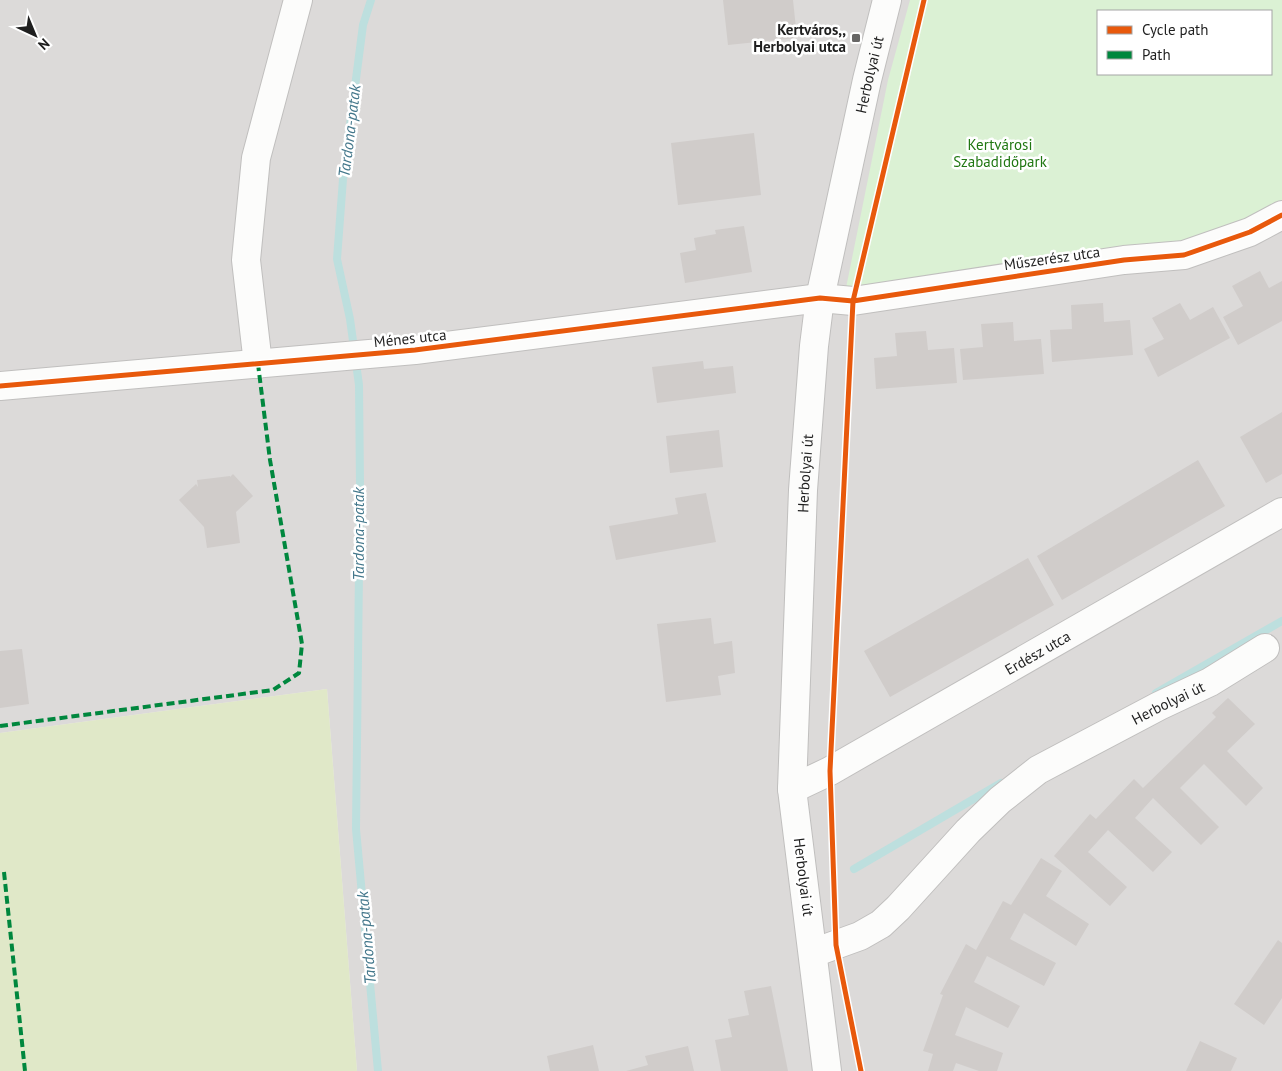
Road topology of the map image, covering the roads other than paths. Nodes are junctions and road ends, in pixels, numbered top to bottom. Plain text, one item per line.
1 (298, 0) edge
2 (887, 0) edge
3 (1282, 215) edge
4 (820, 298) junction
5 (258, 364) junction
6 (0, 386) edge
7 (1282, 512) edge
8 (1265, 648) dead end
9 (792, 789) junction
10 (813, 953) junction
11 (827, 1071) edge

1 - 5 street
2 - 4 street, Herbolyai út
3 - 4 street, Műszerész utca
4 - 5 street, Ménes utca
4 - 9 street, Herbolyai út
5 - 6 street, Ménes utca
7 - 9 street, Erdész utca
8 - 10 street, Herbolyai út
9 - 10 street, Herbolyai út
10 - 11 street, Herbolyai út

